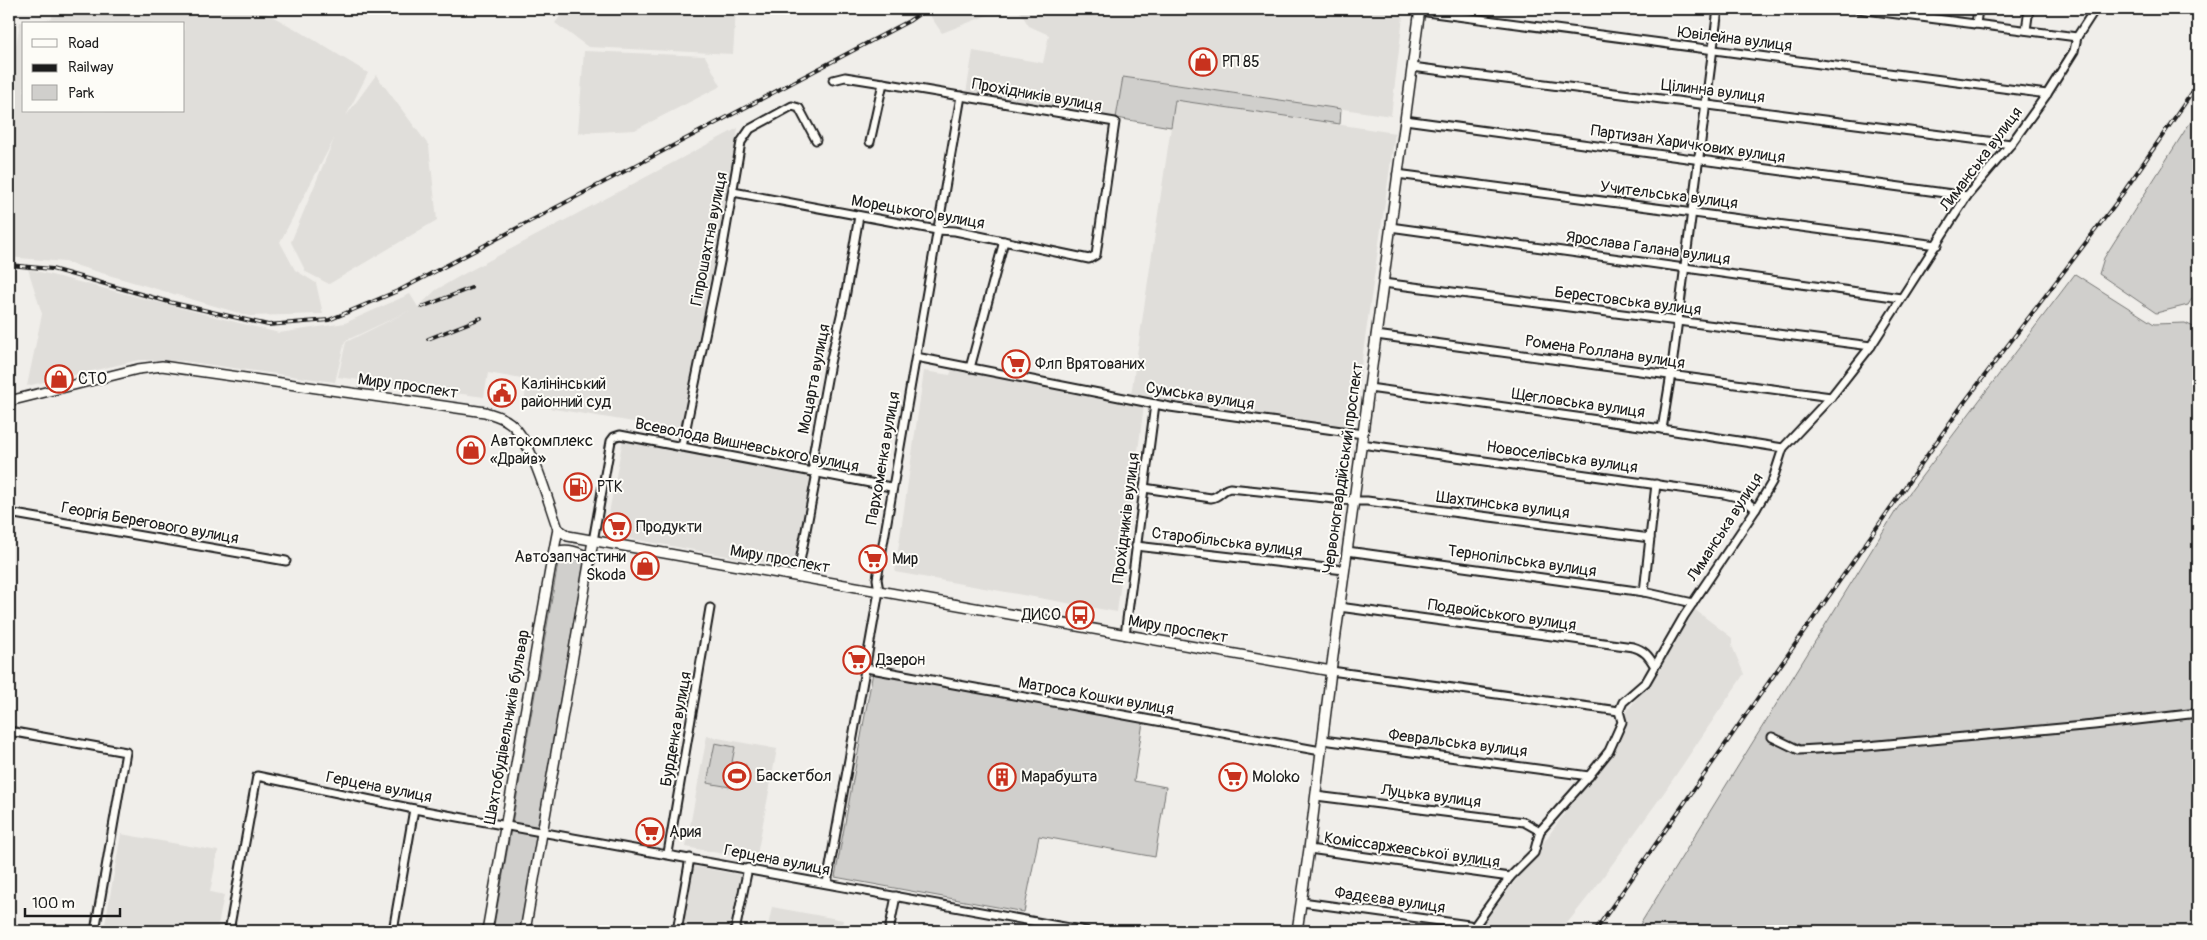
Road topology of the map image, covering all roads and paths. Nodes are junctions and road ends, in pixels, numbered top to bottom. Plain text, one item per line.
1 (10, 9) edge
2 (1718, 9) edge
3 (1858, 9) edge
4 (1978, 9) edge
5 (2029, 9) edge
6 (2095, 9) edge
7 (1420, 10) edge
8 (9, 16) edge
9 (1976, 24) junction
10 (2026, 30) junction
11 (2076, 37) junction
12 (1713, 50) junction
13 (1412, 67) junction
14 (833, 80) dead end
15 (883, 83) junction
16 (2047, 94) junction
17 (961, 96) junction
18 (1705, 104) junction
19 (1405, 120) junction
20 (816, 140) dead end
21 (870, 142) dead end
22 (2011, 144) junction
23 (1699, 158) junction
24 (1397, 174) junction
25 (733, 192) junction
26 (1967, 196) junction
27 (1692, 212) junction
28 (859, 216) junction
29 (1390, 227) junction
30 (938, 230) junction
31 (1004, 241) junction
32 (1937, 245) junction
33 (1096, 255) joint
34 (1684, 267) junction
35 (1383, 283) junction
36 (1901, 298) junction
37 (1677, 321) junction
38 (1376, 335) junction
39 (1871, 346) junction
40 (916, 357) junction
41 (970, 368) junction
42 (1671, 374) junction
43 (1369, 388) junction
44 (1831, 397) junction
45 (9, 401) edge
46 (1155, 404) junction
47 (1662, 429) junction
48 (1362, 434) junction
49 (1361, 444) junction
50 (682, 447) junction
51 (1783, 448) junction
52 (813, 472) junction
53 (1656, 484) junction
54 (891, 486) junction
55 (1144, 488) junction
56 (1354, 501) junction
57 (1756, 509) junction
58 (9, 513) edge
59 (558, 529) junction
60 (1650, 538) junction
61 (593, 541) junction
62 (1136, 546) junction
63 (1347, 551) junction
64 (553, 554) junction
65 (286, 561) dead end
66 (590, 561) junction
67 (1344, 570) junction
68 (797, 577) junction
69 (879, 591) junction
70 (1644, 592) junction
71 (1693, 603) junction
72 (1339, 607) junction
73 (710, 608) dead end
74 (1125, 635) junction
75 (1654, 665) junction
76 (866, 668) junction
77 (1331, 671) junction
78 (1619, 711) junction
79 (2198, 713) edge
80 (9, 731) edge
81 (1772, 737) dead end
82 (1323, 740) junction
83 (1322, 751) junction
84 (1589, 776) junction
85 (1316, 796) junction
86 (414, 809) junction
87 (506, 825) junction
88 (542, 830) junction
89 (1540, 831) junction
90 (1309, 849) junction
91 (668, 854) junction
92 (690, 858) junction
93 (748, 868) junction
94 (1510, 877) junction
95 (827, 883) junction
96 (896, 896) junction
97 (1302, 902) junction
98 (1472, 930) edge
99 (94, 931) edge
100 (229, 931) edge
101 (393, 931) edge
102 (487, 931) edge
103 (525, 931) edge
104 (677, 931) edge
105 (735, 931) edge
106 (890, 931) edge
107 (1086, 931) edge
108 (1297, 931) edge

1 - 8 street
2 - 12 street
3 - 9 street
4 - 9 street
5 - 10 street
6 - 11 street, Лиманська вулиця
7 - 12 street, Ювілейна вулиця
7 - 13 main road, Червоногвардійський проспект
9 - 10 street
10 - 11 street
11 - 16 street, Лиманська вулиця
12 - 16 street, Ювілейна вулиця
12 - 18 street
13 - 18 street, Цілинна вулиця
13 - 19 main road, Червоногвардійський проспект
14 - 15 street, Прохідників вулиця
15 - 17 street, Прохідників вулиця
15 - 21 street
16 - 22 street, Лиманська вулиця
17 - 30 street, Пархоменка вулиця
17 - 33 street, Прохідників вулиця
18 - 22 street, Цілинна вулиця
18 - 23 street
19 - 23 street, Партизан Харичкових вулиця
19 - 24 main road, Червоногвардійський проспект
20 - 25 street, Гіпрошахтна вулиця
22 - 26 street, Лиманська вулиця
23 - 26 street, Партизан Харичкових вулиця
23 - 27 street
24 - 27 street, Учительська вулиця
24 - 29 main road, Червоногвардійський проспект
25 - 28 street, Морецького вулиця
25 - 50 street, Гіпрошахтна вулиця
26 - 32 street, Лиманська вулиця
27 - 32 street, Учительська вулиця
27 - 34 street
28 - 30 street, Морецького вулиця
28 - 52 street, Моцарта вулиця
29 - 34 street, Ярослава Галана вулиця
29 - 35 main road, Червоногвардійський проспект
30 - 31 street, Морецького вулиця
30 - 40 street, Пархоменка вулиця
31 - 33 street, Морецького вулиця
31 - 41 street
32 - 36 street, Лиманська вулиця
34 - 36 street, Ярослава Галана вулиця
34 - 37 street
35 - 37 street, Берестовська вулиця
35 - 38 main road, Червоногвардійський проспект
36 - 39 street, Лиманська вулиця
37 - 39 street, Берестовська вулиця
37 - 42 street
38 - 42 street, Ромена Роллана вулиця
38 - 43 main road, Червоногвардійський проспект
39 - 44 street, Лиманська вулиця
40 - 41 street, Сумська вулиця
40 - 54 street, Пархоменка вулиця
41 - 46 street, Сумська вулиця
42 - 44 street, Ромена Роллана вулиця
42 - 47 street
43 - 47 street, Щегловська вулиця
43 - 48 main road, Червоногвардійський проспект
44 - 51 street, Лиманська вулиця
45 - 59 main road, Миру проспект
46 - 48 street, Сумська вулиця
46 - 55 street, Прохідників вулиця
47 - 51 street, Щегловська вулиця
48 - 49 main road, Червоногвардійський проспект
49 - 53 street, Новоселівська вулиця
49 - 56 main road, Червоногвардійський проспект
50 - 52 street, Всеволода Вишневського вулиця
50 - 61 street, Всеволода Вишневського вулиця
51 - 57 street, Лиманська вулиця
52 - 54 street, Всеволода Вишневського вулиця
52 - 68 street, Моцарта вулиця
53 - 57 street, Новоселівська вулиця
53 - 60 street
54 - 69 street, Пархоменка вулиця
55 - 56 street, Шахтинська вулиця
55 - 62 street, Прохідників вулиця
56 - 60 street, Шахтинська вулиця
56 - 63 main road, Червоногвардійський проспект
57 - 71 street, Лиманська вулиця
58 - 65 street, Георгія Берегового вулиця
59 - 61 main road, Миру проспект
59 - 64 main road, Шахтобудівельників бульвар
60 - 70 street
61 - 66 main road
61 - 68 main road, Миру проспект
62 - 67 street, Старобільська вулиця
62 - 74 street, Прохідників вулиця
63 - 67 main road, Червоногвардійський проспект
63 - 70 street, Тернопільська вулиця
64 - 66 main road
64 - 87 main road, Шахтобудівельників бульвар
66 - 88 main road
67 - 72 main road, Червоногвардійський проспект
68 - 69 main road, Миру проспект
69 - 74 main road, Миру проспект
69 - 76 street, Пархоменка вулиця
70 - 71 street, Тернопільська вулиця
71 - 75 street, Лиманська вулиця
72 - 75 street, Подвойського вулиця
72 - 77 main road, Червоногвардійський проспект
73 - 91 street, Бурденка вулиця
74 - 77 main road, Миру проспект
75 - 78 street, Лиманська вулиця
76 - 83 street, Матроса Кошки вулиця
76 - 95 street, Пархоменка вулиця
77 - 78 street, Миру проспект
77 - 82 main road, Червоногвардійський проспект
78 - 84 street
79 - 81 street
80 - 99 street
82 - 83 main road, Червоногвардійський проспект
82 - 84 street, Февральська вулиця
83 - 85 main road, Червоногвардійський проспект
84 - 89 street
85 - 89 street, Луцька вулиця
85 - 90 main road, Червоногвардійський проспект
86 - 87 street, Герцена вулиця
86 - 100 street, Герцена вулиця
86 - 101 street
87 - 88 street, Герцена вулиця
87 - 102 main road, Шахтобудівельників бульвар
88 - 91 street, Герцена вулиця
88 - 103 main road
89 - 94 street
90 - 94 street, Коміссаржевської вулиця
90 - 97 main road, Червоногвардійський проспект
91 - 92 street, Герцена вулиця
92 - 93 street, Герцена вулиця
92 - 104 street
93 - 95 street, Герцена вулиця
93 - 105 street
94 - 98 street
95 - 96 street, Герцена вулиця
96 - 106 street
96 - 107 street, Герцена вулиця
97 - 98 street, Фадєєва вулиця
97 - 108 main road, Червоногвардійський проспект

